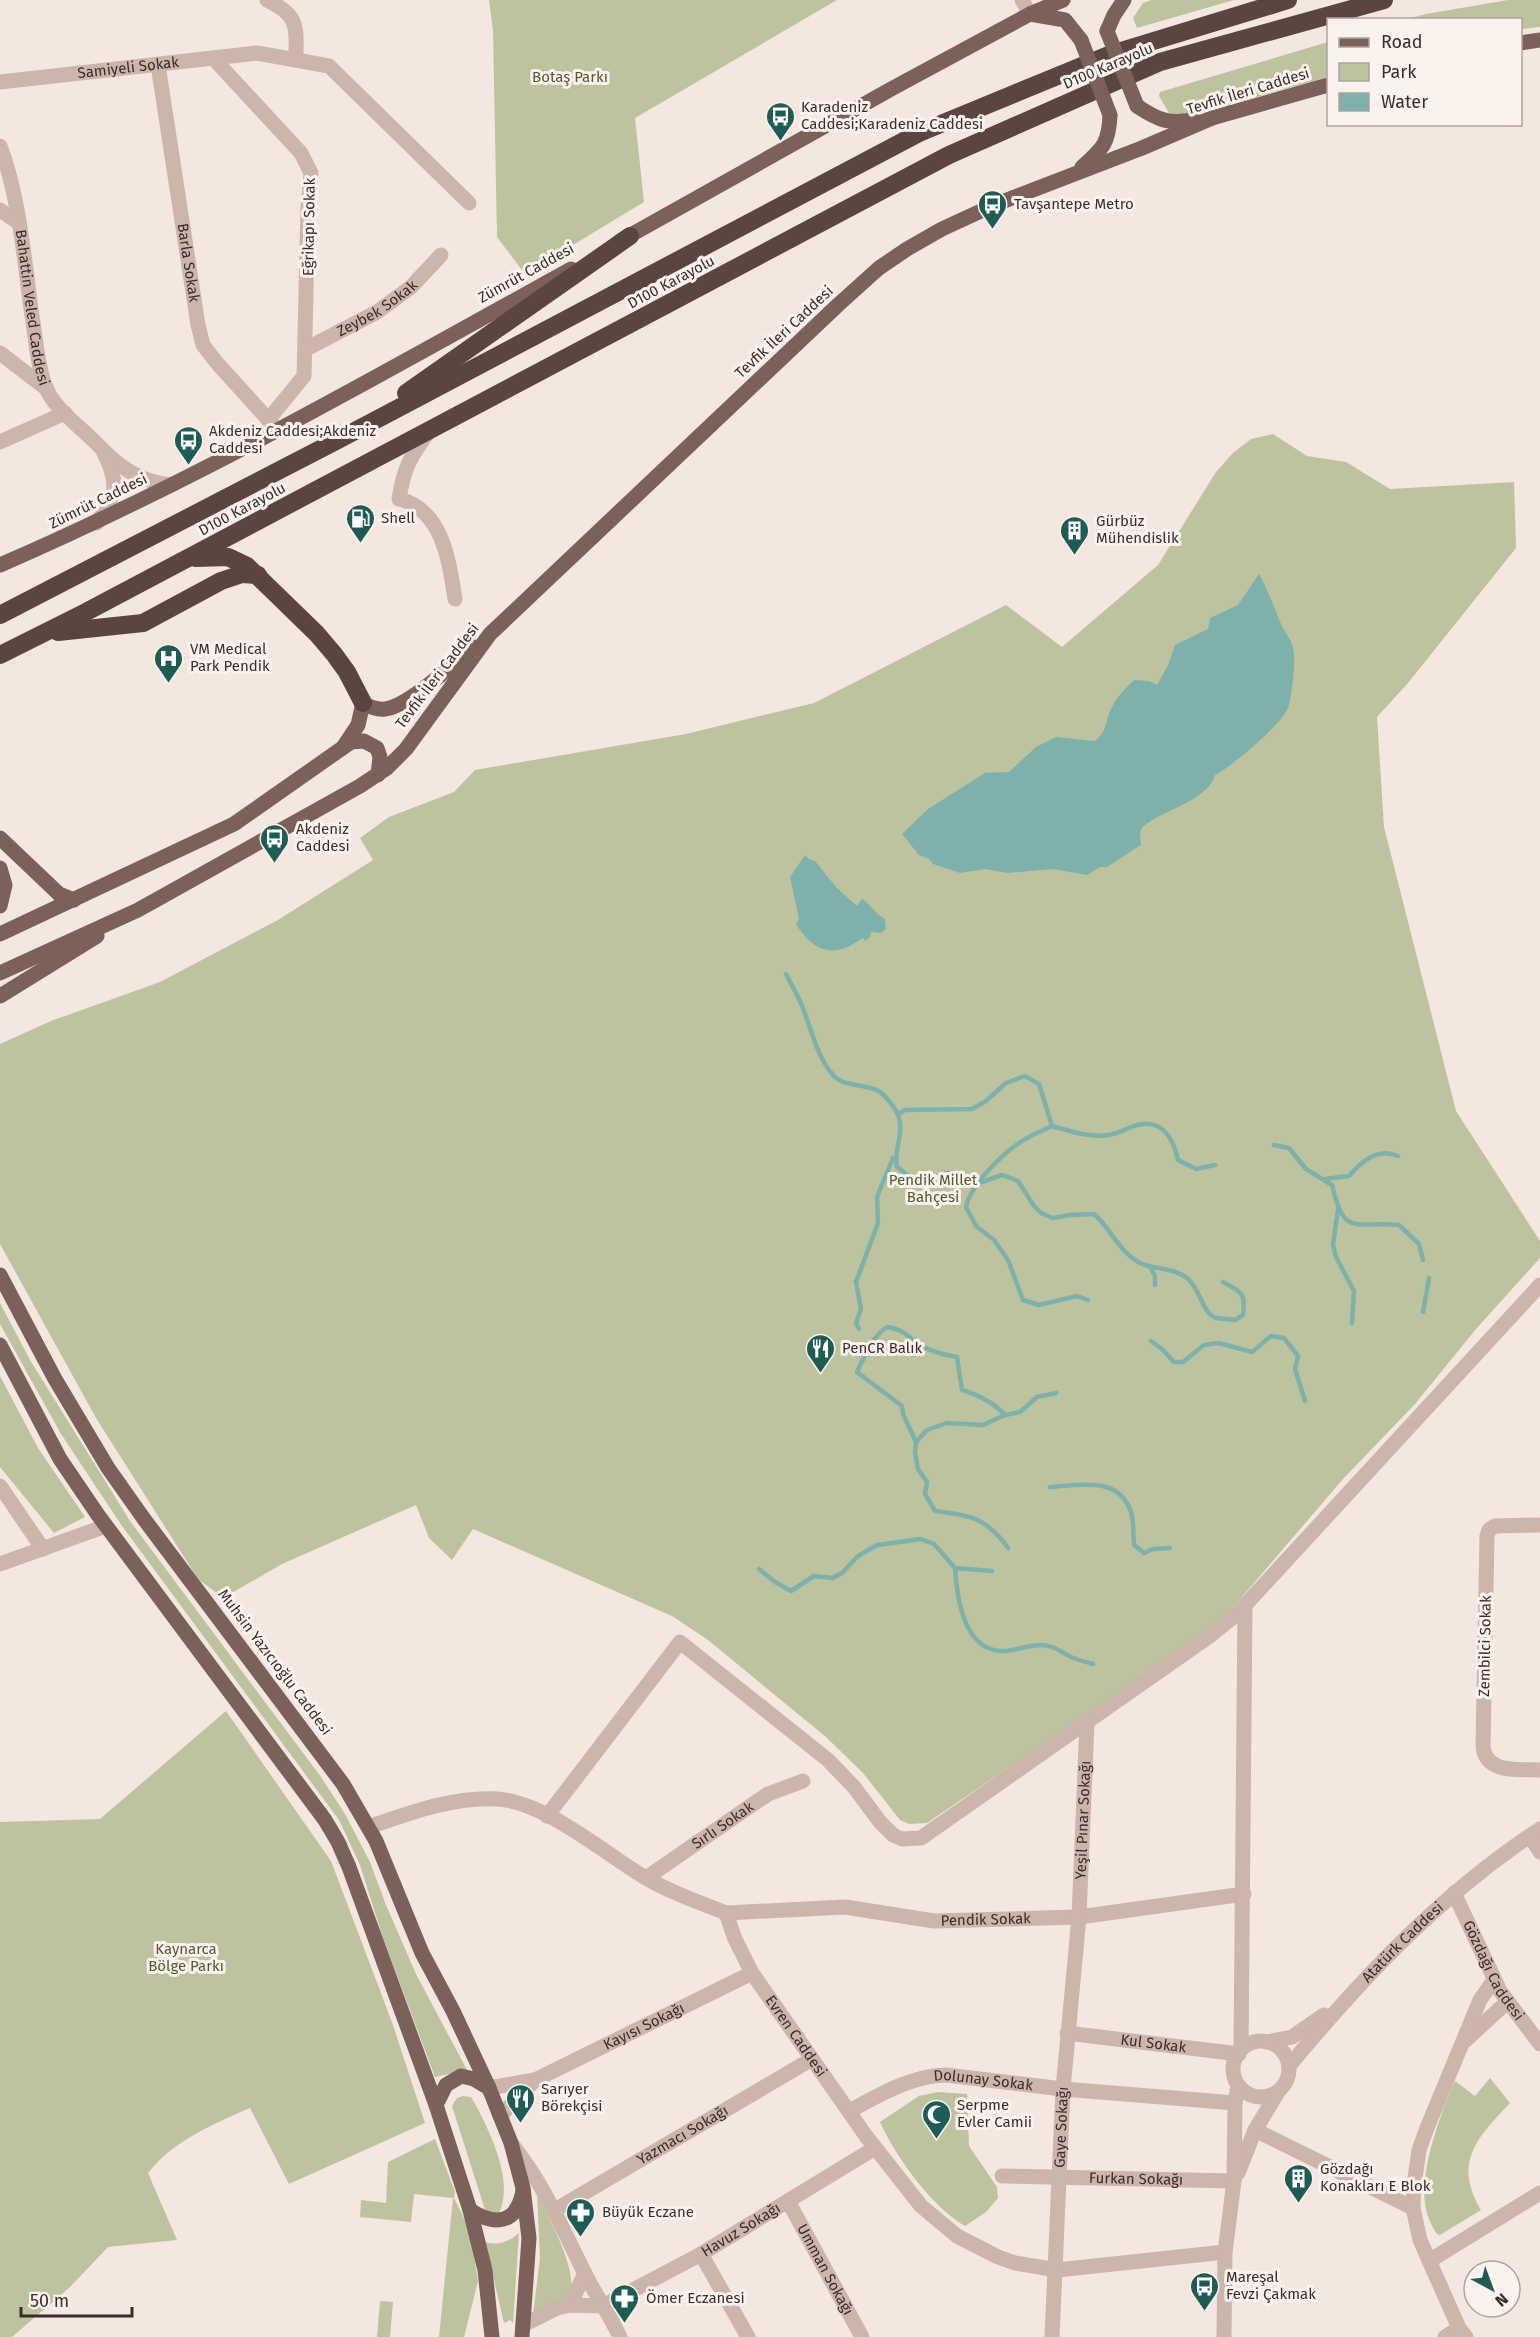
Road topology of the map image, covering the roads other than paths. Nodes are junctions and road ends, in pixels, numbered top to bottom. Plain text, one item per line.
1 (267, 0) edge
2 (1022, 0) edge
3 (1062, 0) edge
4 (1124, 0) edge
5 (1288, 0) edge
6 (1384, 0) edge
7 (1030, 14) junction
8 (1540, 40) edge
9 (1522, 43) edge
10 (213, 58) junction
11 (296, 60) junction
12 (158, 65) junction
13 (0, 82) edge
14 (1327, 86) edge
15 (1212, 118) junction
16 (0, 146) edge
17 (1072, 175) junction
18 (469, 204) dead end
19 (0, 210) edge
20 (19, 223) junction
21 (630, 236) junction
22 (441, 255) dead end
23 (306, 349) junction
24 (0, 353) edge
25 (47, 389) junction
26 (65, 413) junction
27 (274, 426) junction
28 (430, 430) junction
29 (336, 441) junction
30 (0, 442) edge
31 (103, 450) junction
32 (172, 485) junction
33 (97, 523) junction
34 (188, 558) junction
35 (0, 565) edge
36 (258, 575) junction
37 (455, 599) dead end
38 (0, 615) edge
39 (44, 633) junction
40 (490, 634) junction
41 (0, 655) edge
42 (363, 703) junction
43 (342, 748) junction
44 (378, 775) junction
45 (0, 838) edge
46 (0, 868) edge
47 (74, 900) junction
48 (0, 906) edge
49 (138, 910) junction
50 (0, 934) edge
51 (0, 973) edge
52 (0, 996) edge
53 (0, 1275) edge
54 (1540, 1286) edge
55 (0, 1345) edge
56 (0, 1486) edge
57 (1540, 1525) edge
58 (106, 1526) junction
59 (43, 1549) junction
60 (0, 1564) edge
61 (1245, 1605) junction
62 (1087, 1724) junction
63 (1540, 1770) edge
64 (803, 1781) dead end
65 (547, 1816) junction
66 (369, 1827) junction
67 (1535, 1832) edge
68 (1540, 1852) edge
69 (646, 1878) junction
70 (1454, 1893) junction
71 (1244, 1894) junction
72 (726, 1913) junction
73 (1079, 1917) junction
74 (752, 1972) junction
75 (1494, 1980) junction
76 (1243, 1996) junction
77 (1344, 2001) junction
78 (1507, 2002) junction
79 (1067, 2033) junction
80 (1262, 2042) junction
81 (1540, 2043) edge
82 (1460, 2046) junction
83 (1240, 2052) junction
84 (812, 2059) junction
85 (1289, 2066) junction
86 (535, 2080) junction
87 (1238, 2085) junction
88 (489, 2088) junction
89 (1063, 2089) junction
90 (1278, 2092) junction
91 (1235, 2103) junction
92 (436, 2105) junction
93 (849, 2111) junction
94 (500, 2116) junction
95 (1256, 2130) junction
96 (511, 2143) junction
97 (875, 2148) junction
98 (1002, 2176) dead end
99 (1061, 2178) junction
100 (1234, 2181) junction
101 (524, 2188) junction
102 (1540, 2193) edge
103 (788, 2201) junction
104 (1413, 2208) junction
105 (471, 2210) junction
106 (555, 2210) junction
107 (1225, 2252) junction
108 (700, 2254) junction
109 (1430, 2261) junction
110 (1057, 2270) junction
111 (585, 2273) junction
112 (570, 2305) junction
113 (603, 2306) junction
114 (523, 2331) edge
115 (1462, 2332) edge
116 (492, 2337) edge
117 (620, 2337) edge
118 (748, 2337) edge
119 (862, 2337) edge
120 (1052, 2337) edge
121 (1224, 2337) edge
122 (1445, 2337) edge

1 - 11 street
2 - 7 street
3 - 7 main road, Zümrüt Caddesi
4 - 15 main road, bridge
5 - 29 highway, D100 Karayolu
6 - 28 highway, D100 Karayolu
7 - 17 main road, bridge
7 - 21 main road, Zümrüt Caddesi
8 - 9 main road
10 - 11 street, Samiyeli Sokak
10 - 12 street, Samiyeli Sokak
10 - 23 street, Eğrikapı Sokak
11 - 18 street, Samiyeli Sokak
12 - 13 street, Samiyeli Sokak
12 - 27 street, Barla Sokak
14 - 15 main road, Tevfik İleri Caddesi
15 - 17 main road, Tevfik İleri Caddesi
16 - 20 street, Bahattin Veled Caddesi
17 - 40 main road, Tevfik İleri Caddesi
19 - 20 street
20 - 25 street, Bahattin Veled Caddesi
21 - 27 main road, Zümrüt Caddesi
21 - 29 highway
22 - 23 street, Zeybek Sokak
23 - 27 street, Eğrikapı Sokak
24 - 25 street
25 - 26 street, Bahattin Veled Caddesi
26 - 30 street
26 - 31 street, Bahattin Veled Caddesi
27 - 32 main road, Zümrüt Caddesi
28 - 34 highway, D100 Karayolu
28 - 37 street
29 - 38 highway, D100 Karayolu
31 - 32 street
31 - 33 street
32 - 33 main road, Zümrüt Caddesi
33 - 35 main road, Zümrüt Caddesi
34 - 36 highway
34 - 39 highway, D100 Karayolu
36 - 39 highway
36 - 42 highway
39 - 41 highway, D100 Karayolu
40 - 42 main road
40 - 44 main road, Tevfik İleri Caddesi
42 - 43 main road
43 - 44 main road
43 - 47 main road
44 - 49 main road, Tevfik İleri Caddesi
45 - 47 main road
46 - 48 main road
47 - 50 main road
49 - 51 main road, Tevfik İleri Caddesi
49 - 52 main road
53 - 66 main road, Muhsin Yazıcıoğlu Caddesi
54 - 61 street
55 - 58 main road
56 - 59 street
57 - 63 street, Zembilci Sokak
58 - 59 street
58 - 92 main road
59 - 60 street
61 - 62 street
61 - 71 street
62 - 65 street
62 - 73 street, Yeşil Pınar Sokağı
64 - 69 street, Sırlı Sokak
65 - 66 street
65 - 69 street
66 - 88 main road, Muhsin Yazıcıoğlu Caddesi
67 - 68 street
67 - 70 street, Atatürk Caddesi
69 - 72 street
70 - 75 street, Gözdağı Caddesi
70 - 77 street, Atatürk Caddesi
71 - 73 street, Pendik Sokak
71 - 76 street
72 - 73 street, Pendik Sokak
72 - 74 street, Evren Caddesi
73 - 79 street, Gaye Sokağı
74 - 84 street, Evren Caddesi
74 - 86 street, Kayısı Sokağı
75 - 78 street, Gözdağı Caddesi
75 - 82 street
76 - 80 street
76 - 83 street
77 - 80 street
77 - 85 street, Atatürk Caddesi
78 - 81 street, Gözdağı Caddesi
78 - 82 street
79 - 83 street, Kul Sokak
79 - 89 street, Gaye Sokağı
80 - 83 street
80 - 85 street
82 - 104 street
83 - 87 street
84 - 93 street, Evren Caddesi
84 - 106 street, Yazmacı Sokağı
85 - 90 street
86 - 88 street
86 - 94 street
87 - 90 street
87 - 91 street
88 - 92 main road
88 - 94 main road, Muhsin Yazıcıoğlu Caddesi
89 - 91 street, Dolunay Sokak
89 - 93 street, Dolunay Sokak
89 - 99 street, Gaye Sokağı
90 - 95 street
91 - 100 street
92 - 105 main road
93 - 97 street, Evren Caddesi
94 - 96 main road, Muhsin Yazıcıoğlu Caddesi
95 - 100 street
95 - 104 street
96 - 101 main road, Muhsin Yazıcıoğlu Caddesi
96 - 106 street
97 - 103 street, Havuz Sokağı
97 - 110 street, Evren Caddesi
98 - 99 street, Furkan Sokağı
99 - 100 street, Furkan Sokağı
99 - 110 street, Gaye Sokağı
100 - 107 street
101 - 105 main road
101 - 114 main road, Muhsin Yazıcıoğlu Caddesi
102 - 109 street
103 - 108 street, Havuz Sokağı
103 - 119 street, Umman Sokağı
104 - 109 street
105 - 116 main road
106 - 111 street
107 - 110 street, Evren Caddesi
107 - 121 street
108 - 113 street, Havuz Sokağı
108 - 118 street
109 - 115 street
110 - 120 street, Gaye Sokağı
111 - 112 street
111 - 113 street
112 - 113 street
112 - 114 street
113 - 117 street
115 - 122 street

